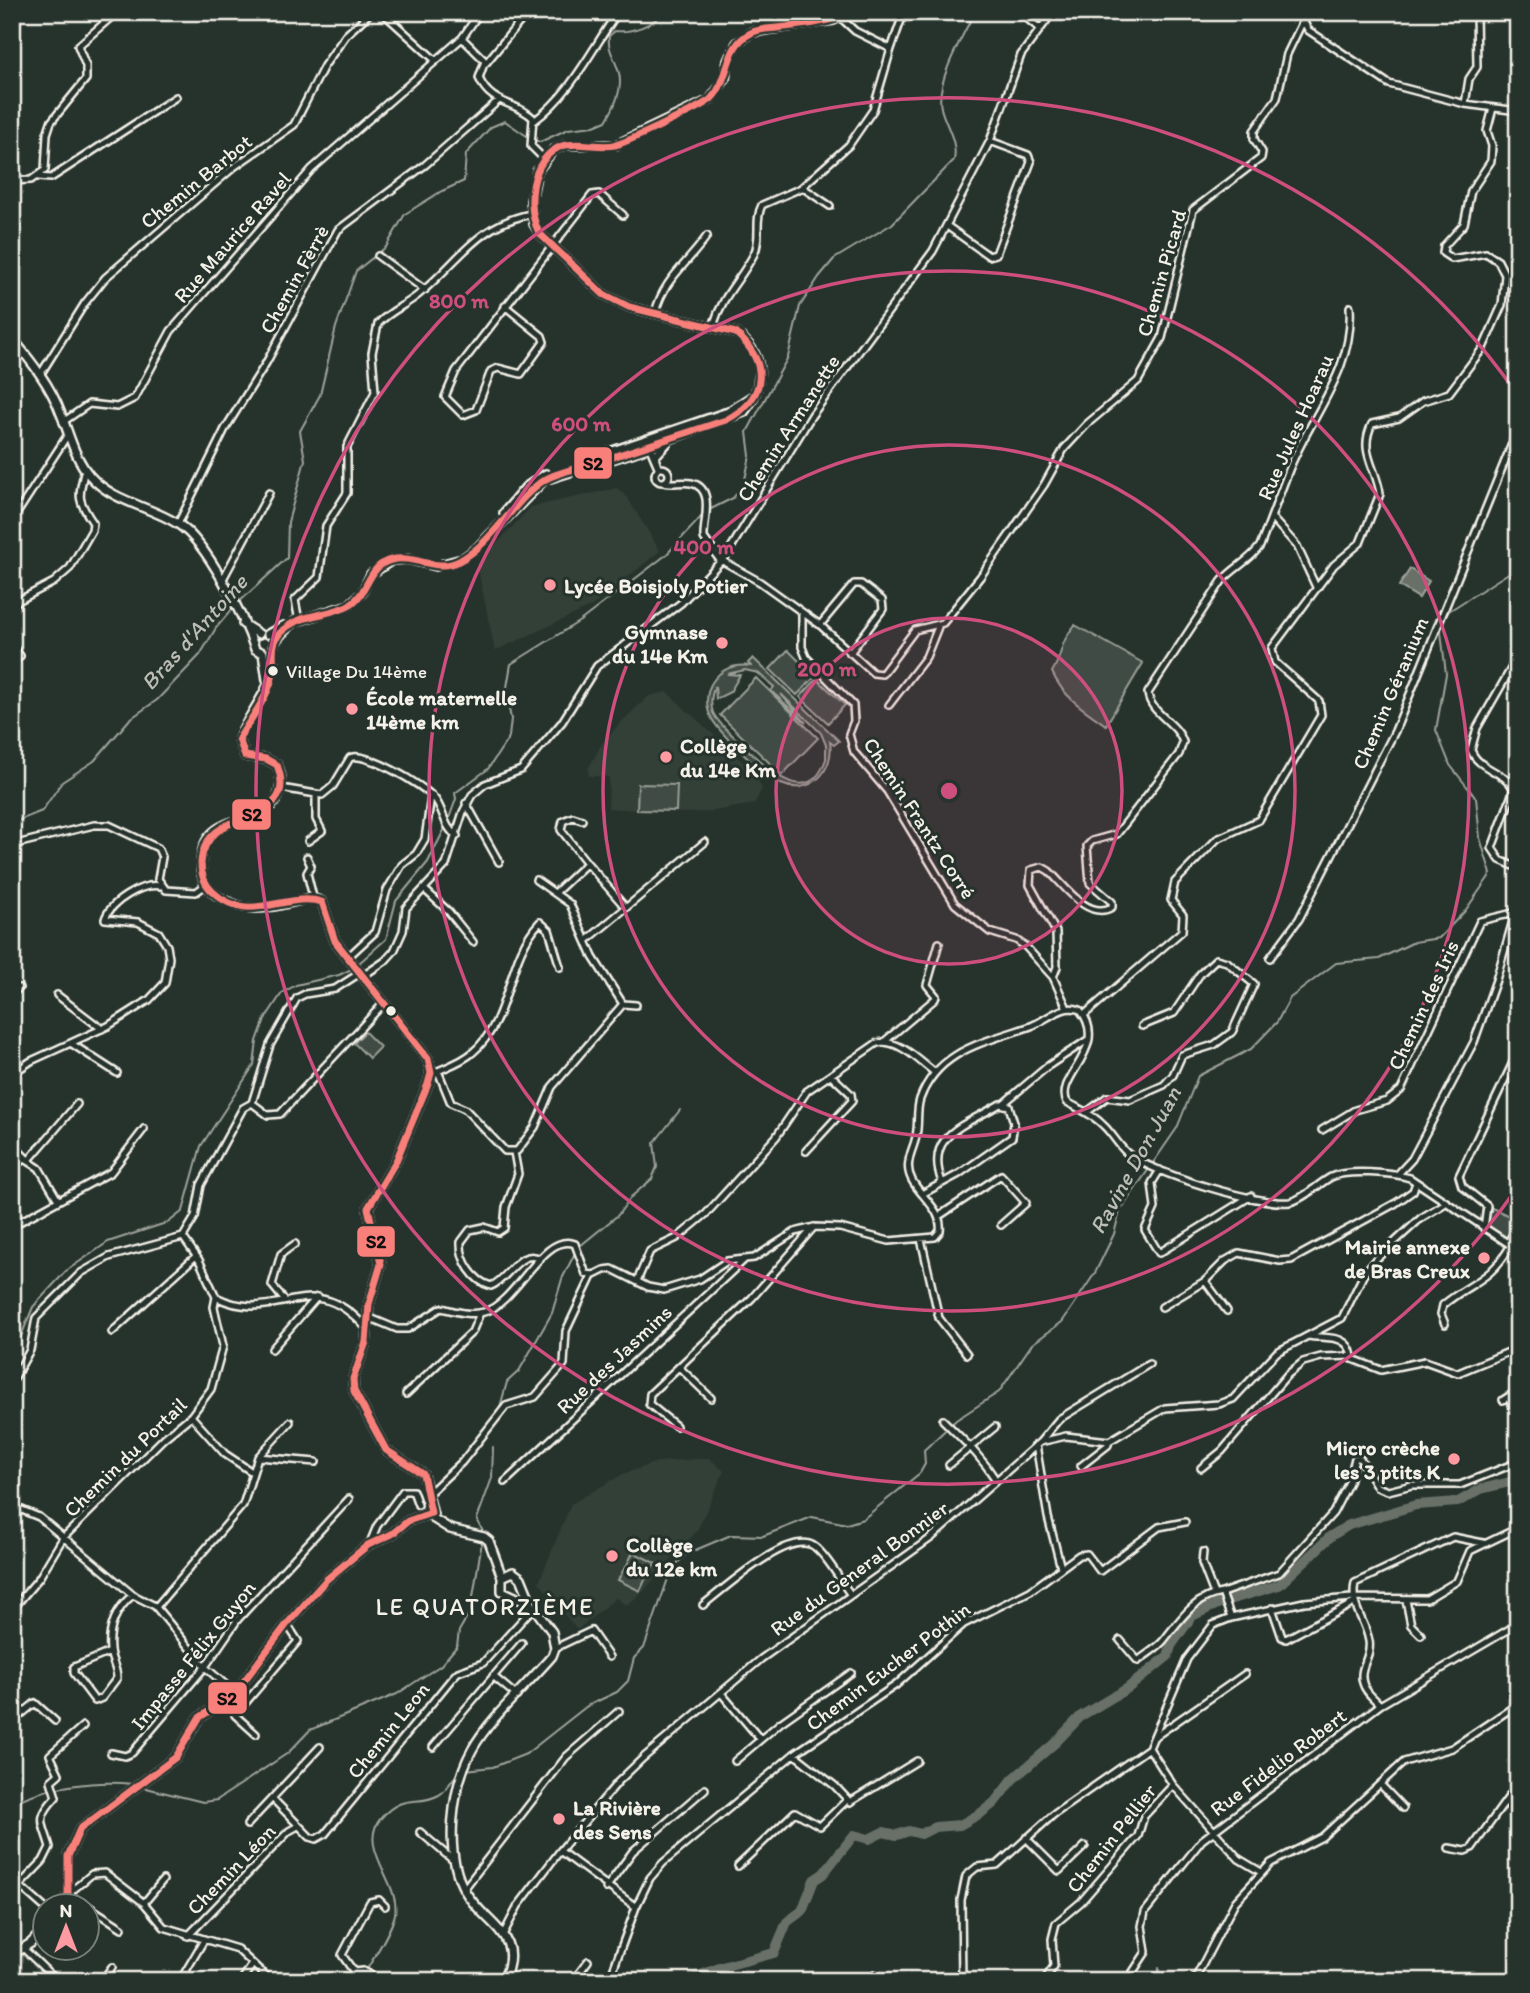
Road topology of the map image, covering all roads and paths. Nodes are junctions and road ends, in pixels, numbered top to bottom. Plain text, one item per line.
1 (117, 12) edge
2 (371, 12) edge
3 (382, 12) edge
4 (480, 12) edge
5 (528, 12) edge
6 (618, 12) edge
7 (850, 12) edge
8 (904, 12) edge
9 (934, 12) edge
10 (1019, 12) edge
11 (1053, 12) edge
12 (1299, 12) edge
13 (1476, 12) edge
14 (940, 16) dead end
15 (841, 18) junction
16 (1302, 23) junction
17 (1039, 28) junction
18 (462, 38) junction
19 (891, 49) junction
20 (435, 60) junction
21 (486, 63) junction
22 (176, 97) dead end
23 (498, 101) junction
24 (1465, 104) junction
25 (1493, 108) junction
26 (1518, 111) edge
27 (534, 121) junction
28 (990, 141) junction
29 (544, 159) junction
30 (38, 177) junction
31 (12, 181) edge
32 (802, 187) junction
33 (830, 206) dead end
34 (531, 215) junction
35 (623, 215) dead end
36 (947, 226) junction
37 (706, 236) dead end
38 (552, 246) junction
39 (378, 256) dead end
40 (425, 290) junction
41 (505, 306) junction
42 (1350, 307) dead end
43 (655, 313) junction
44 (713, 326) junction
45 (12, 338) edge
46 (40, 375) junction
47 (63, 422) junction
48 (1518, 429) edge
49 (676, 435) junction
50 (67, 436) junction
51 (648, 444) junction
52 (631, 453) junction
53 (654, 456) junction
54 (658, 468) junction
55 (85, 469) junction
56 (668, 476) junction
57 (663, 482) junction
58 (680, 483) junction
59 (269, 493) dead end
60 (1272, 518) junction
61 (12, 521) edge
62 (178, 524) junction
63 (462, 559) junction
64 (722, 561) junction
65 (223, 579) junction
66 (1316, 587) junction
67 (12, 604) edge
68 (802, 615) junction
69 (298, 621) junction
70 (243, 623) junction
71 (820, 625) junction
72 (938, 627) junction
73 (259, 634) junction
74 (268, 634) junction
75 (1518, 638) edge
76 (254, 643) junction
77 (12, 645) edge
78 (269, 649) junction
79 (850, 653) junction
80 (12, 664) edge
81 (889, 705) dead end
82 (281, 788) junction
83 (431, 795) junction
84 (316, 797) junction
85 (466, 803) junction
86 (582, 820) dead end
87 (457, 836) junction
88 (308, 841) dead end
89 (705, 842) dead end
90 (12, 845) edge
91 (307, 857) dead end
92 (499, 862) dead end
93 (587, 863) junction
94 (1518, 868) edge
95 (536, 880) dead end
96 (206, 885) junction
97 (160, 886) junction
98 (424, 889) junction
99 (555, 893) junction
100 (313, 897) junction
101 (1518, 903) edge
102 (626, 908) junction
103 (1513, 913) junction
104 (586, 941) junction
105 (473, 942) dead end
106 (939, 943) dead end
107 (349, 958) junction
108 (1270, 958) dead end
109 (561, 967) dead end
110 (361, 974) junction
111 (1053, 977) junction
112 (19, 988) dead end
113 (12, 994) edge
114 (57, 995) dead end
115 (384, 1003) junction
116 (622, 1004) junction
117 (636, 1005) dead end
118 (1067, 1008) junction
119 (1084, 1015) junction
120 (1142, 1026) dead end
121 (102, 1029) junction
122 (1088, 1039) junction
123 (885, 1041) junction
124 (72, 1044) junction
125 (1518, 1052) edge
126 (435, 1072) junction
127 (934, 1072) junction
128 (117, 1073) dead end
129 (12, 1074) edge
130 (831, 1075) junction
131 (252, 1103) junction
132 (76, 1104) dead end
133 (1003, 1104) junction
134 (1087, 1112) junction
135 (144, 1129) dead end
136 (1322, 1130) dead end
137 (12, 1144) edge
138 (806, 1151) dead end
139 (514, 1152) junction
140 (28, 1160) junction
141 (12, 1166) edge
142 (1159, 1170) junction
143 (1398, 1174) junction
144 (942, 1182) junction
145 (1416, 1183) junction
146 (922, 1194) junction
147 (1251, 1196) junction
148 (58, 1200) junction
149 (1444, 1204) junction
150 (939, 1216) junction
151 (1001, 1225) dead end
152 (1518, 1225) edge
153 (12, 1226) edge
154 (814, 1227) junction
155 (1484, 1229) junction
156 (183, 1237) junction
157 (921, 1239) junction
158 (295, 1244) dead end
159 (1510, 1244) junction
160 (1518, 1250) edge
161 (196, 1256) junction
162 (540, 1259) junction
163 (744, 1260) junction
164 (592, 1276) junction
165 (637, 1281) junction
166 (1205, 1281) junction
167 (216, 1297) junction
168 (317, 1297) junction
169 (285, 1301) junction
170 (1162, 1307) dead end
171 (1227, 1311) dead end
172 (480, 1313) junction
173 (368, 1317) junction
174 (1445, 1324) dead end
175 (368, 1329) junction
176 (112, 1332) dead end
177 (1308, 1336) junction
178 (1518, 1348) edge
179 (272, 1349) dead end
180 (967, 1354) dead end
181 (1350, 1358) junction
182 (1149, 1364) dead end
183 (679, 1367) junction
184 (12, 1382) edge
185 (1517, 1391) edge
186 (406, 1394) dead end
187 (711, 1398) dead end
188 (1518, 1415) edge
189 (191, 1416) junction
190 (290, 1422) dead end
191 (945, 1422) dead end
192 (676, 1426) dead end
193 (995, 1427) dead end
194 (1108, 1441) junction
195 (1038, 1444) junction
196 (969, 1448) junction
197 (258, 1457) junction
198 (316, 1462) dead end
199 (1518, 1462) edge
200 (950, 1465) dead end
201 (1081, 1466) dead end
202 (1201, 1468) dead end
203 (252, 1472) junction
204 (996, 1480) junction
205 (505, 1482) dead end
206 (428, 1494) junction
207 (349, 1499) dead end
208 (418, 1505) dead end
209 (12, 1506) edge
210 (431, 1513) junction
211 (1185, 1522) dead end
212 (1518, 1528) edge
213 (64, 1538) junction
214 (1483, 1543) junction
215 (368, 1545) junction
216 (1203, 1552) dead end
217 (1061, 1568) junction
218 (505, 1575) junction
219 (523, 1585) junction
220 (1222, 1593) junction
221 (1214, 1594) junction
222 (133, 1595) junction
223 (513, 1595) junction
224 (851, 1595) junction
225 (1406, 1600) junction
226 (1353, 1601) junction
227 (703, 1605) dead end
228 (532, 1606) junction
229 (156, 1607) junction
230 (1272, 1608) junction
231 (12, 1610) edge
232 (1231, 1618) junction
233 (287, 1624) junction
234 (1518, 1624) edge
235 (1421, 1635) dead end
236 (1120, 1640) dead end
237 (522, 1643) dead end
238 (555, 1648) junction
239 (110, 1652) junction
240 (609, 1657) dead end
241 (205, 1667) junction
242 (850, 1673) dead end
243 (1245, 1674) dead end
244 (493, 1676) junction
245 (235, 1693) junction
246 (721, 1693) junction
247 (517, 1696) junction
248 (1518, 1703) edge
249 (1380, 1705) junction
250 (619, 1711) dead end
251 (55, 1721) dead end
252 (12, 1722) edge
253 (83, 1726) dead end
254 (256, 1734) dead end
255 (1156, 1736) junction
256 (760, 1739) junction
257 (320, 1747) dead end
258 (433, 1747) dead end
259 (1149, 1748) junction
260 (111, 1753) dead end
261 (794, 1754) junction
262 (735, 1761) dead end
263 (917, 1761) dead end
264 (1380, 1784) junction
265 (1518, 1784) edge
266 (1173, 1785) junction
267 (705, 1789) dead end
268 (272, 1798) junction
269 (846, 1801) junction
270 (1403, 1808) dead end
271 (247, 1825) dead end
272 (298, 1826) junction
273 (1215, 1831) junction
274 (419, 1832) dead end
275 (1026, 1838) junction
276 (1085, 1846) dead end
277 (1449, 1848) dead end
278 (560, 1852) junction
279 (455, 1862) junction
280 (738, 1866) dead end
281 (1261, 1872) junction
282 (12, 1879) edge
283 (163, 1880) dead end
284 (19, 1886) junction
285 (606, 1888) junction
286 (464, 1889) junction
287 (68, 1892) edge
288 (70, 1892) edge
289 (32, 1897) edge
290 (144, 1903) junction
291 (385, 1906) dead end
292 (636, 1907) junction
293 (102, 1915) edge
294 (122, 1928) dead end
295 (504, 1933) junction
296 (188, 1936) junction
297 (204, 1940) junction
298 (32, 1941) edge
299 (24, 1949) junction
300 (12, 1955) edge
301 (588, 1961) dead end
302 (253, 1965) junction
303 (112, 1968) dead end
304 (354, 1972) junction
305 (874, 1974) dead end
306 (57, 1981) edge
307 (102, 1981) edge
308 (180, 1981) edge
309 (241, 1981) edge
310 (271, 1981) edge
311 (348, 1981) edge
312 (383, 1981) edge
313 (503, 1981) edge
314 (573, 1981) edge
315 (609, 1981) edge
316 (880, 1981) edge
317 (962, 1981) edge
318 (1044, 1981) edge
319 (1127, 1981) edge
320 (1194, 1981) edge

1 - 30 street
2 - 46 street, Chemin Barbot
3 - 20 street
4 - 18 street, Rue Maurice Ravel
5 - 21 street
6 - 27 street
7 - 15 main road
8 - 19 street
9 - 14 street
10 - 17 street
11 - 17 street, Chemin Armanette
12 - 16 street
13 - 24 street
15 - 19 street
15 - 29 main road
16 - 24 street
16 - 72 street, Chemin Picard
17 - 28 street, Chemin Armanette
18 - 20 street, Rue Maurice Ravel
18 - 21 street
19 - 32 street
20 - 47 street, Rue Maurice Ravel
21 - 23 street
22 - 30 street
23 - 27 street
23 - 62 street, Chemin Fèrrè
24 - 25 street
25 - 26 street
25 - 66 street
27 - 29 street
28 - 36 street, Chemin Armanette
28 - 36 street
29 - 34 main road
30 - 31 street
32 - 33 street
32 - 44 street
34 - 38 main road
34 - 40 street
35 - 38 street
36 - 64 street, Chemin Armanette
37 - 43 street
38 - 41 street
38 - 43 main road
39 - 40 street
40 - 69 street
41 - 41 street
42 - 60 street, Rue Jules Hoarau
43 - 44 main road
44 - 49 main road
45 - 46 main road
46 - 47 main road
47 - 50 main road
48 - 108 street, Chemin Géranium
49 - 51 main road
49 - 53 main road
50 - 55 main road
50 - 61 street
51 - 52 main road
51 - 53 street
51 - 63 main road
52 - 53 main road
52 - 63 main road
53 - 54 street
54 - 56 street
54 - 57 street
55 - 62 main road
55 - 67 street
56 - 57 street
56 - 58 street
57 - 58 street
58 - 64 street
59 - 65 street
60 - 66 street
60 - 111 street, Rue Jules Hoarau
62 - 65 main road
63 - 69 main road
64 - 68 street
64 - 85 street, Chemin Armanette
65 - 70 main road
66 - 119 street
68 - 71 street
68 - 111 street, Chemin Frantz Corré
69 - 74 main road
69 - 78 main road
70 - 73 main road
70 - 76 main road
71 - 79 street
71 - 79 street
72 - 79 street, Chemin Picard
72 - 81 street, Chemin Picard
73 - 74 main road
73 - 76 main road
74 - 78 main road
75 - 94 street
76 - 78 main road
77 - 80 street
78 - 82 main road
82 - 84 street
82 - 96 main road
83 - 84 street
83 - 87 street
83 - 107 street
84 - 88 street
85 - 87 street
85 - 92 street
86 - 93 street
87 - 98 street
89 - 102 street
90 - 97 street
91 - 100 street
93 - 99 street
93 - 102 street
95 - 99 street
96 - 97 street
96 - 100 main road
97 - 121 street
98 - 105 street
98 - 110 street
99 - 104 street
100 - 107 main road
101 - 103 street
102 - 104 street
103 - 136 street, Chemin des Iris
103 - 143 street
104 - 116 street
106 - 123 street
107 - 110 main road
109 - 126 street
110 - 115 main road
110 - 131 street
111 - 118 street, Chemin Frantz Corré
112 - 113 street
114 - 121 street
115 - 126 main road
115 - 131 street
116 - 117 street
116 - 139 street
118 - 119 street
118 - 127 street
119 - 122 street
120 - 134 street
121 - 124 street
122 - 133 street
122 - 134 street
123 - 127 street
123 - 130 street
124 - 128 street
124 - 129 street
125 - 155 street
126 - 139 street
126 - 173 main road
127 - 146 street
130 - 138 street
130 - 165 street
131 - 156 street
132 - 140 street
133 - 144 street
133 - 144 street
134 - 142 street
135 - 148 street
137 - 140 street
139 - 162 street
140 - 141 street
140 - 148 street
142 - 147 street
142 - 147 street
143 - 145 street
143 - 147 street
144 - 146 street
145 - 149 street
145 - 166 street
146 - 150 street
148 - 153 street
149 - 155 street
149 - 177 street
150 - 151 street
150 - 157 street
152 - 159 street
154 - 157 street
154 - 163 street
154 - 183 street
155 - 159 street
156 - 161 street, Chemin du Portail
156 - 184 street
157 - 180 street
158 - 169 street
159 - 160 street
159 - 174 street
161 - 167 street, Chemin du Portail
161 - 176 street
162 - 164 street
162 - 172 street
163 - 165 street
163 - 205 street, Rue des Jasmins
164 - 165 street
164 - 206 street
166 - 170 street
166 - 171 street
167 - 169 street
167 - 189 street, Chemin du Portail
168 - 169 street
168 - 175 street
168 - 179 street
172 - 173 street
172 - 186 street
173 - 175 main road
175 - 206 main road
177 - 181 street
177 - 194 street
178 - 181 street
181 - 202 street
182 - 195 street, Rue du General Bonnier
183 - 187 street
183 - 192 street
185 - 188 street
189 - 203 street
189 - 213 street, Chemin du Portail
190 - 197 street
191 - 196 street
193 - 196 street
194 - 195 street
194 - 201 street
195 - 204 street, Rue du General Bonnier
195 - 217 street
196 - 200 street
196 - 204 street
197 - 198 street
197 - 203 street
199 - 220 street
203 - 229 street
204 - 224 street, Rue du General Bonnier
206 - 210 main road
207 - 241 street, Impasse Félix Guyon
208 - 215 street
209 - 213 street
210 - 215 main road
210 - 218 main road
211 - 217 street, Chemin Eucher Pothin
212 - 214 street
213 - 222 street
213 - 231 street, Chemin du Portail
214 - 225 street
214 - 226 street
215 - 233 main road
216 - 221 street
217 - 261 street, Chemin Eucher Pothin
218 - 219 main road
218 - 223 main road
219 - 223 main road
219 - 228 main road
220 - 221 street
220 - 232 street
221 - 236 street
222 - 229 street
222 - 239 street
223 - 228 main road
224 - 227 street
224 - 246 street, Rue du General Bonnier
225 - 226 street
225 - 235 street
226 - 230 street
226 - 230 street
226 - 249 street
228 - 238 main road
228 - 272 street, Chemin Leon
229 - 241 street
230 - 232 street
232 - 255 street
233 - 245 main road
233 - 254 street
234 - 249 street, Rue Fidelio Robert
237 - 244 street
238 - 240 street
238 - 247 main road
239 - 239 street
241 - 245 street
241 - 260 street, Impasse Félix Guyon
242 - 256 street
243 - 255 street
244 - 247 street
244 - 258 street
245 - 287 main road
246 - 256 street
246 - 278 street, Rue du General Bonnier
247 - 279 main road
248 - 264 street
249 - 273 street, Rue Fidelio Robert
250 - 286 street
251 - 252 street
253 - 284 street
255 - 259 street
256 - 262 street
257 - 268 street, Chemin Léon
259 - 266 street
259 - 275 street
261 - 269 street
261 - 292 street, Chemin Eucher Pothin
263 - 269 street
264 - 270 street
264 - 281 street
265 - 277 street
266 - 273 street
266 - 318 street, Chemin Pellier
267 - 285 street
268 - 271 street, Chemin Léon
268 - 272 street
269 - 280 street
272 - 296 street, Chemin Léon
273 - 281 street
273 - 319 street, Rue Fidelio Robert
274 - 279 street
275 - 276 street
275 - 317 street
278 - 285 street
278 - 295 street, Rue du General Bonnier
279 - 286 main road
281 - 320 street
282 - 284 street
283 - 290 street
284 - 289 street
285 - 292 street
286 - 295 main road
288 - 290 street, Chemin Léon
290 - 296 street, Chemin Léon
291 - 304 street
292 - 315 street, Chemin Eucher Pothin
293 - 294 street
295 - 313 main road
296 - 297 street, Chemin Léon
297 - 302 street, Chemin Léon
297 - 308 street
298 - 299 main road
299 - 300 main road
299 - 306 street
301 - 314 street
302 - 309 street
302 - 310 street, Chemin Léon
303 - 307 street
304 - 311 street
304 - 312 street
305 - 316 street

